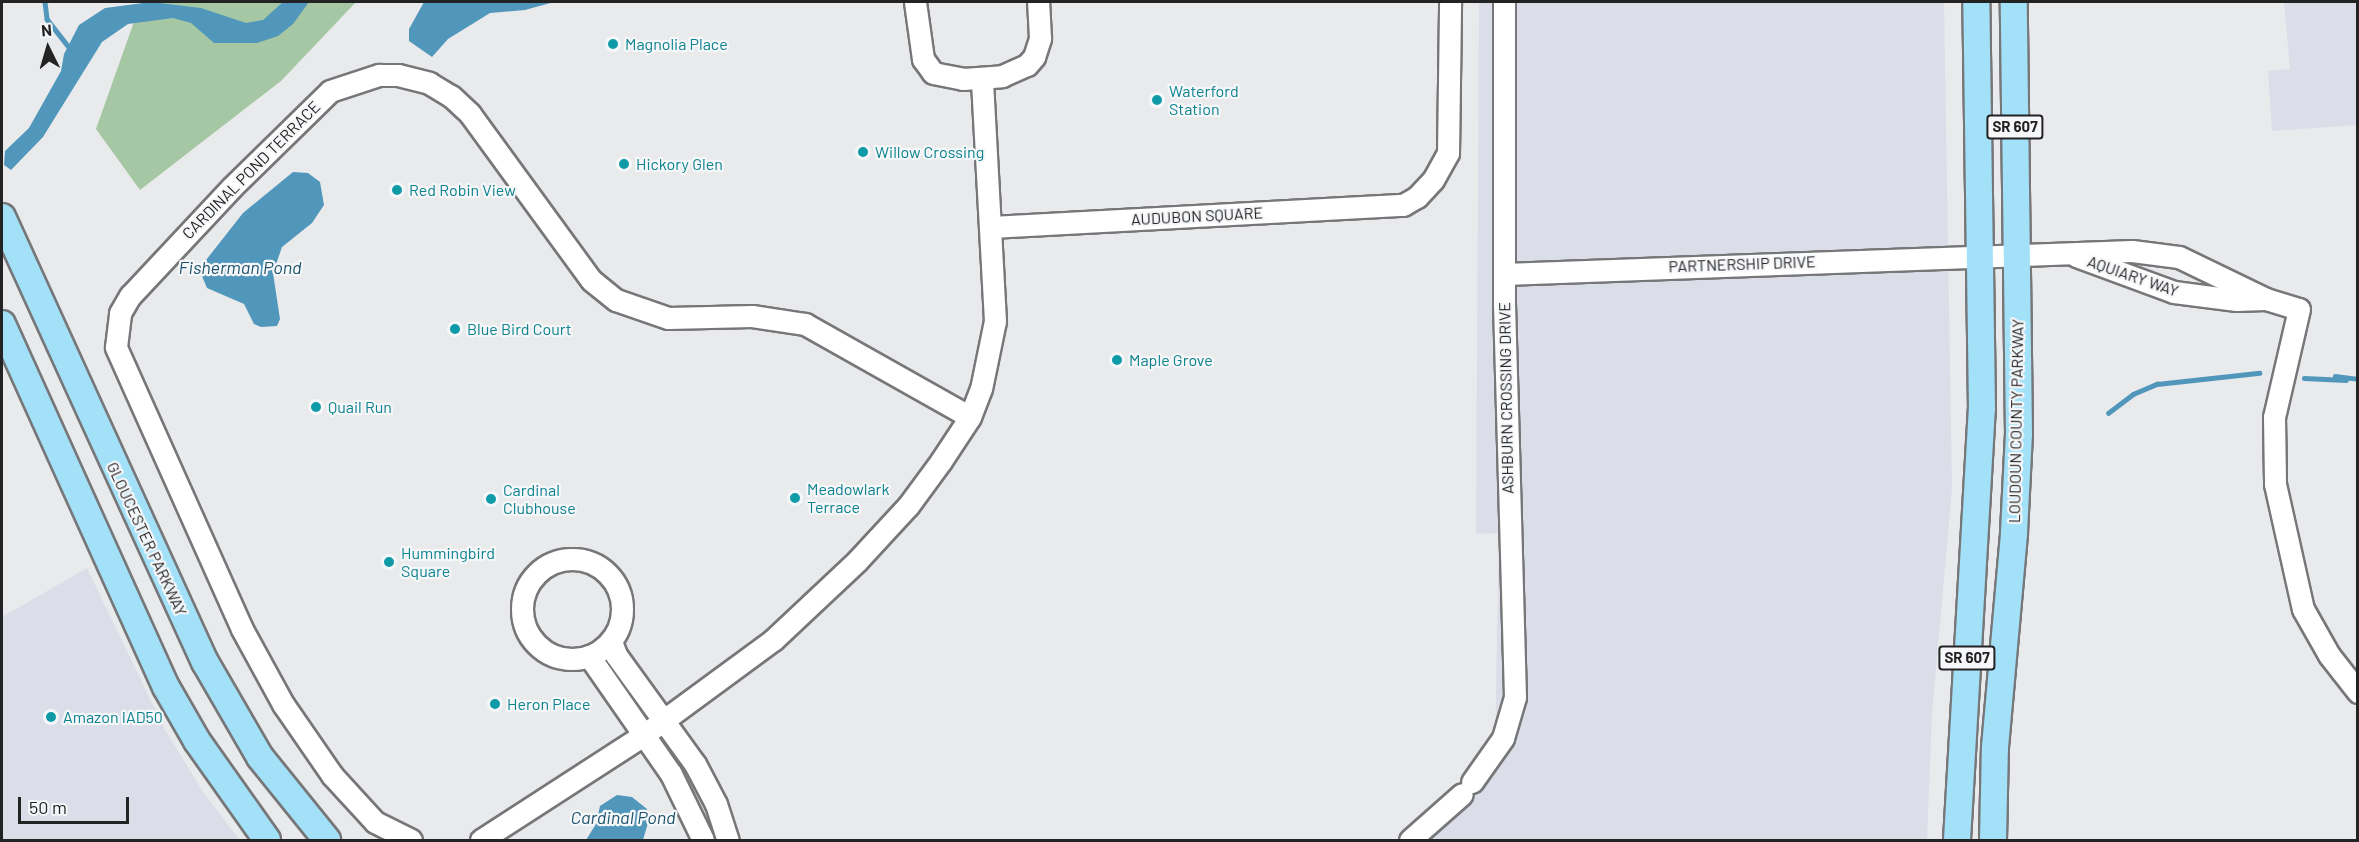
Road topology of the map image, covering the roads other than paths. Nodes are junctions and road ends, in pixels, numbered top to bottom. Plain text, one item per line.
1 (915, 2) edge
2 (1038, 2) edge
3 (1450, 2) edge
4 (1504, 2) edge
5 (1976, 2) edge
6 (2014, 2) edge
7 (982, 78) junction
8 (2, 217) edge
9 (991, 227) junction
10 (2017, 253) junction
11 (2072, 254) junction
12 (1980, 255) junction
13 (1504, 274) junction
14 (2266, 299) junction
15 (2, 324) edge
16 (970, 417) junction
17 (611, 641) junction
18 (589, 656) junction
19 (2358, 692) edge
20 (664, 721) junction
21 (645, 734) junction
22 (1472, 782) dead end
23 (267, 840) edge
24 (327, 840) edge
25 (411, 840) edge
26 (481, 840) edge
27 (703, 840) edge
28 (728, 840) edge
29 (1410, 840) edge
30 (1430, 840) edge
31 (1957, 840) edge
32 (1993, 840) edge

1 - 7 street
2 - 7 street
3 - 9 street, AUDUBON SQUARE
4 - 13 street, ASHBURN CROSSING DRIVE
5 - 12 main road, LOUDOUN COUNTY PARKWAY / SR 607
6 - 10 main road, LOUDOUN COUNTY PARKWAY / SR 607
7 - 9 street
8 - 24 main road, GLOUCESTER PARKWAY
9 - 16 street
10 - 11 street, AQUIARY WAY
10 - 12 street, AQUIARY WAY
10 - 32 main road, LOUDOUN COUNTY PARKWAY / SR 607
11 - 14 street, AQUIARY WAY
11 - 14 street, AQUIARY WAY
12 - 13 street, PARTNERSHIP DRIVE
12 - 31 main road, LOUDOUN COUNTY PARKWAY / SR 607
13 - 22 street, ASHBURN CROSSING DRIVE
14 - 19 street, AQUIARY WAY
15 - 23 main road
16 - 20 street
16 - 25 street, CARDINAL POND TERRACE
17 - 18 street
17 - 18 street
17 - 20 street
18 - 21 street
20 - 21 street
20 - 28 street
21 - 26 street
21 - 27 street
29 - 30 street

